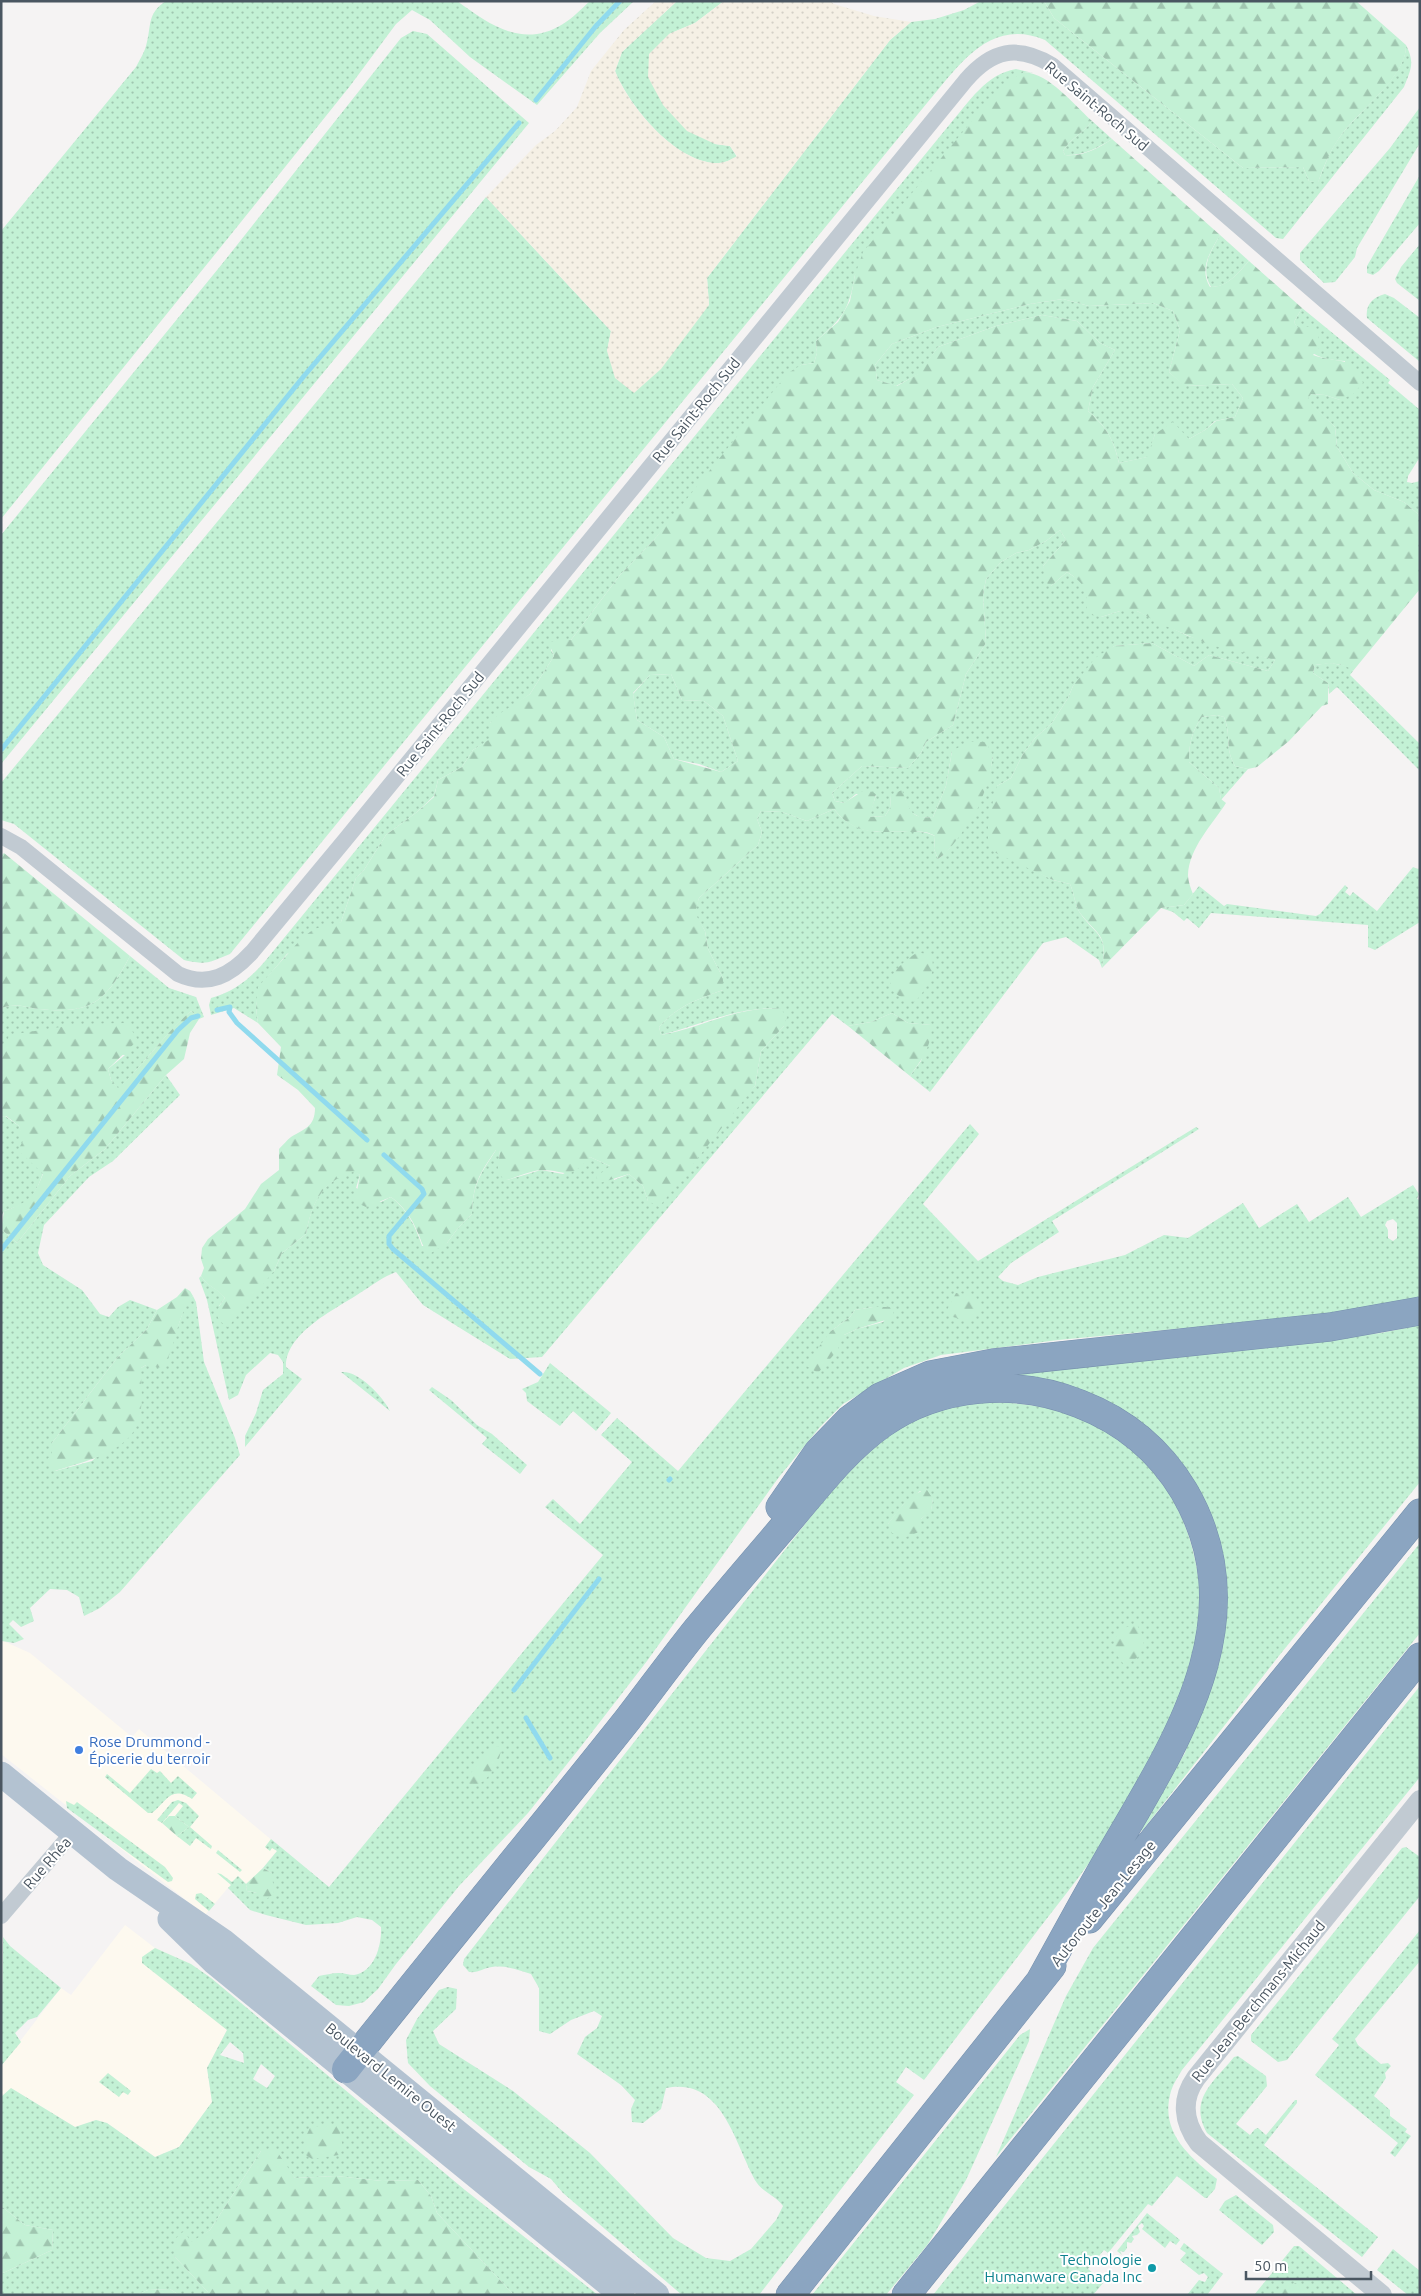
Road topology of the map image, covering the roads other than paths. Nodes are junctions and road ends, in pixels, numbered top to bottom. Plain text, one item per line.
1 (1420, 382) edge
2 (1, 836) edge
3 (1420, 1312) edge
4 (1420, 1513) edge
5 (696, 1630) junction
6 (1420, 1657) edge
7 (1, 1774) edge
8 (1420, 1800) edge
9 (73, 1832) junction
10 (118, 1869) junction
11 (1, 1916) edge
12 (1040, 1981) junction
13 (353, 2060) junction
14 (622, 2295) edge
15 (657, 2295) edge
16 (790, 2295) edge
17 (906, 2295) edge
18 (1382, 2295) edge

1 - 2 street, Rue Saint-Roch Sud
3 - 5 highway
4 - 12 highway, Autoroute Jean-Lesage
5 - 12 highway
5 - 13 highway
6 - 17 highway
7 - 9 main road, Boulevard Lemire Ouest
8 - 18 street, Rue Jean-Berchmans-Michaud
9 - 10 main road, Boulevard Lemire Ouest
9 - 11 street, Rue Rhéa
10 - 13 main road, Boulevard Lemire Ouest
10 - 13 main road, Boulevard Lemire Ouest
12 - 16 highway, Autoroute Jean-Lesage
13 - 14 main road, Boulevard Lemire Ouest
13 - 15 main road, Boulevard Lemire Ouest

